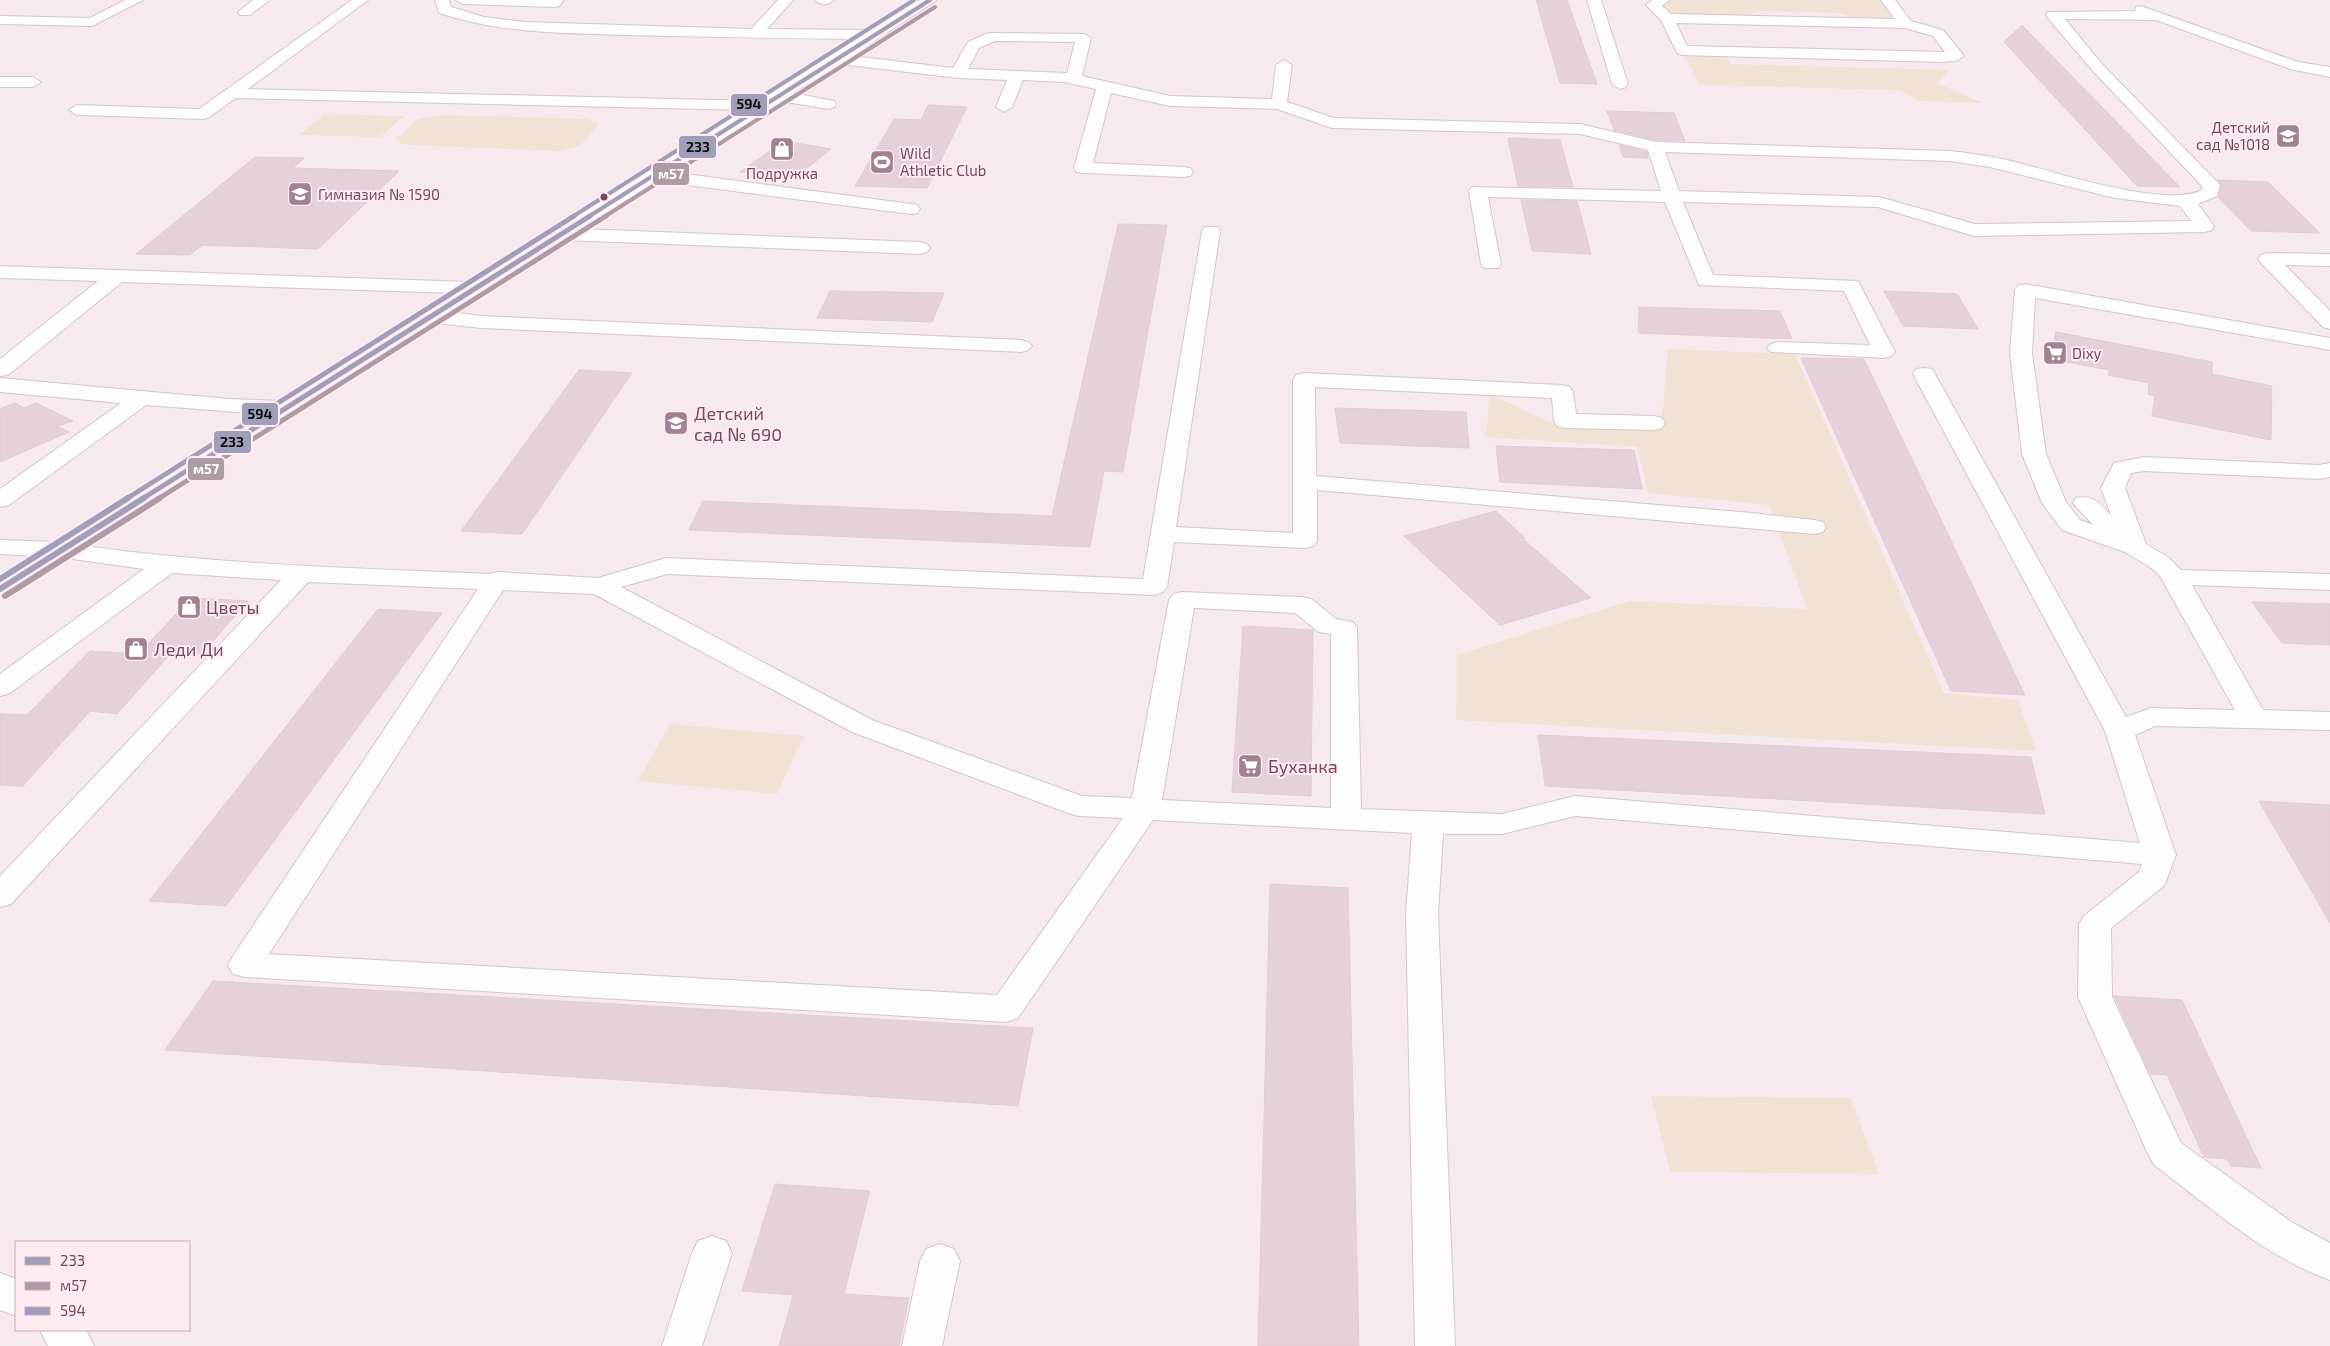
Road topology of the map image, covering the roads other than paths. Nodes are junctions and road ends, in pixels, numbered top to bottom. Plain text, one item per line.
1 (136, 0) edge
2 (263, 0) edge
3 (361, 0) edge
4 (442, 0) edge
5 (463, 0) edge
6 (557, 0) edge
7 (786, 0) edge
8 (823, 0) edge
9 (827, 0) edge
10 (930, 0) edge
11 (1594, 0) edge
12 (1663, 0) edge
13 (1888, 0) edge
14 (2112, 0) edge
15 (245, 12) dead end
16 (2158, 16) junction
17 (1667, 18) junction
18 (0, 20) edge
19 (92, 22) junction
20 (1906, 24) junction
21 (77, 34) dead end
22 (754, 34) junction
23 (876, 35) junction
24 (838, 59) junction
25 (1284, 65) dead end
26 (2330, 72) edge
27 (958, 73) junction
28 (1017, 75) junction
29 (1073, 79) junction
30 (0, 82) edge
31 (33, 82) dead end
32 (1620, 84) dead end
33 (1105, 87) junction
34 (233, 93) junction
35 (773, 101) junction
36 (828, 104) dead end
37 (1279, 104) junction
38 (1004, 106) dead end
39 (77, 110) dead end
40 (1655, 147) junction
41 (1184, 172) dead end
42 (655, 175) junction
43 (1672, 197) junction
44 (2188, 201) junction
45 (911, 209) dead end
46 (1211, 231) dead end
47 (560, 234) junction
48 (920, 248) dead end
49 (2330, 260) edge
50 (1491, 264) dead end
51 (3, 275) edge
52 (116, 276) junction
53 (474, 288) junction
54 (431, 316) junction
55 (2330, 323) edge
56 (2330, 344) edge
57 (1021, 346) dead end
58 (1778, 348) dead end
59 (0, 370) edge
60 (1924, 374) dead end
61 (0, 385) edge
62 (143, 396) junction
63 (284, 408) junction
64 (1654, 423) dead end
65 (2330, 470) edge
66 (1305, 482) junction
67 (0, 500) edge
68 (2085, 503) dead end
69 (1814, 527) dead end
70 (1164, 534) junction
71 (0, 547) edge
72 (2135, 547) junction
73 (62, 550) junction
74 (167, 565) junction
75 (301, 574) junction
76 (2174, 577) junction
77 (497, 580) junction
78 (2330, 582) edge
79 (599, 586) junction
80 (0, 589) edge
81 (0, 687) edge
82 (2254, 719) junction
83 (2330, 721) edge
84 (2119, 731) junction
85 (1145, 809) junction
86 (1346, 819) junction
87 (1428, 823) junction
88 (2160, 855) junction
89 (0, 896) edge
90 (712, 1253) dead end
91 (940, 1261) dead end
92 (2330, 1263) edge
93 (0, 1291) edge
94 (15, 1298) edge
95 (61, 1331) edge
96 (74, 1346) edge
97 (682, 1346) edge
98 (922, 1346) edge
99 (1435, 1346) edge

1 - 19 street
2 - 15 street
3 - 34 street
4 - 22 street
5 - 6 street
7 - 22 street
8 - 9 street
10 - 23 street
11 - 32 street
12 - 17 street
13 - 20 street
14 - 16 street
16 - 26 street
16 - 44 street
17 - 20 street
17 - 20 street
18 - 19 street
19 - 21 street
22 - 23 street
23 - 24 street
24 - 27 street
24 - 35 street
25 - 37 street
27 - 28 street
27 - 29 street
28 - 29 street
28 - 38 street
29 - 33 street
30 - 31 street
33 - 37 street
33 - 41 street
34 - 35 street
34 - 39 street
35 - 36 street
35 - 42 street
37 - 40 street
40 - 43 street
40 - 44 street
42 - 45 street
42 - 47 street
43 - 44 street
43 - 50 street
43 - 58 street
46 - 70 street
47 - 48 street
47 - 53 street
49 - 55 street
51 - 52 street
52 - 53 street
52 - 59 street
53 - 54 street
54 - 57 street
54 - 63 street
56 - 72 street
60 - 84 street
61 - 62 street
62 - 63 street
62 - 67 street
63 - 73 street
64 - 66 street
65 - 72 street
66 - 69 street
66 - 70 street
68 - 72 street
70 - 79 street
71 - 73 street
72 - 76 street
73 - 74 street
73 - 80 street
74 - 75 street
74 - 81 street
75 - 77 street
75 - 89 street
76 - 78 street
76 - 82 street
77 - 79 street
77 - 85 street
79 - 85 street
82 - 83 street
82 - 84 street
84 - 88 street
85 - 86 street
85 - 86 street
86 - 87 street
87 - 88 street
87 - 99 street
88 - 92 street
90 - 97 street
91 - 98 street
93 - 94 street
95 - 96 street

